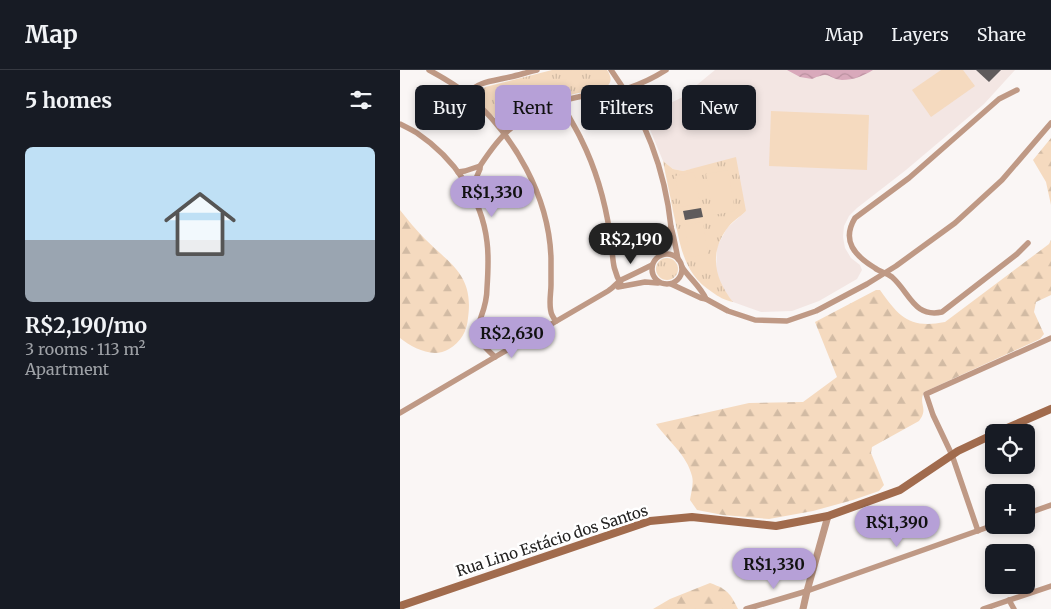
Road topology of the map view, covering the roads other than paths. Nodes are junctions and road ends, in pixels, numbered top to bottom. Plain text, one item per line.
1 (429, 70) edge
2 (537, 70) edge
3 (611, 70) edge
4 (666, 70) edge
5 (454, 85) edge
6 (478, 85) edge
7 (622, 85) edge
8 (635, 85) edge
9 (1017, 90) dead end
10 (485, 111) edge
11 (571, 119) edge
12 (1051, 123) edge
13 (400, 124) edge
14 (509, 130) edge
15 (646, 130) edge
16 (504, 134) junction
17 (480, 166) junction
18 (458, 172) junction
19 (471, 190) junction
20 (670, 228) junction
21 (1028, 243) dead end
22 (660, 255) junction
23 (678, 259) junction
24 (652, 265) junction
25 (682, 266) junction
26 (885, 273) junction
27 (660, 283) junction
28 (620, 284) junction
29 (671, 284) junction
30 (706, 299) junction
31 (556, 321) junction
32 (1051, 338) edge
33 (495, 357) junction
34 (1051, 409) edge
35 (400, 413) edge
36 (1016, 424) edge
37 (985, 438) edge
38 (952, 455) junction
39 (1051, 505) edge
40 (1035, 511) edge
41 (828, 516) junction
42 (985, 528) edge
43 (978, 530) junction
44 (1051, 586) edge
45 (807, 591) junction
46 (1009, 600) junction
47 (400, 606) edge
48 (746, 609) edge
49 (804, 609) edge
50 (983, 609) edge
51 (1014, 609) edge

1 - 5 street
2 - 6 street
3 - 7 street
4 - 8 street
9 - 26 street
10 - 16 street
11 - 28 street
12 - 26 street
13 - 18 street
14 - 16 street
15 - 20 street
16 - 17 street
16 - 31 street
17 - 18 street
17 - 19 street
18 - 19 street
19 - 33 street
20 - 22 street
20 - 23 street
21 - 26 street
22 - 23 street
22 - 24 street
23 - 25 street
24 - 27 street
24 - 28 street
25 - 29 street
25 - 30 street
26 - 30 street
27 - 28 street
27 - 29 street
28 - 31 street
29 - 30 street
31 - 33 street
32 - 38 street
33 - 35 street
34 - 36 main road
37 - 38 main road, Rua Lino Estácio dos Santos
38 - 41 main road, Rua Lino Estácio dos Santos
38 - 43 street
39 - 40 street
41 - 45 street
41 - 47 main road, Rua Lino Estácio dos Santos
42 - 43 street
43 - 45 street
44 - 46 street
45 - 48 street
45 - 49 street
46 - 50 street
46 - 51 street

